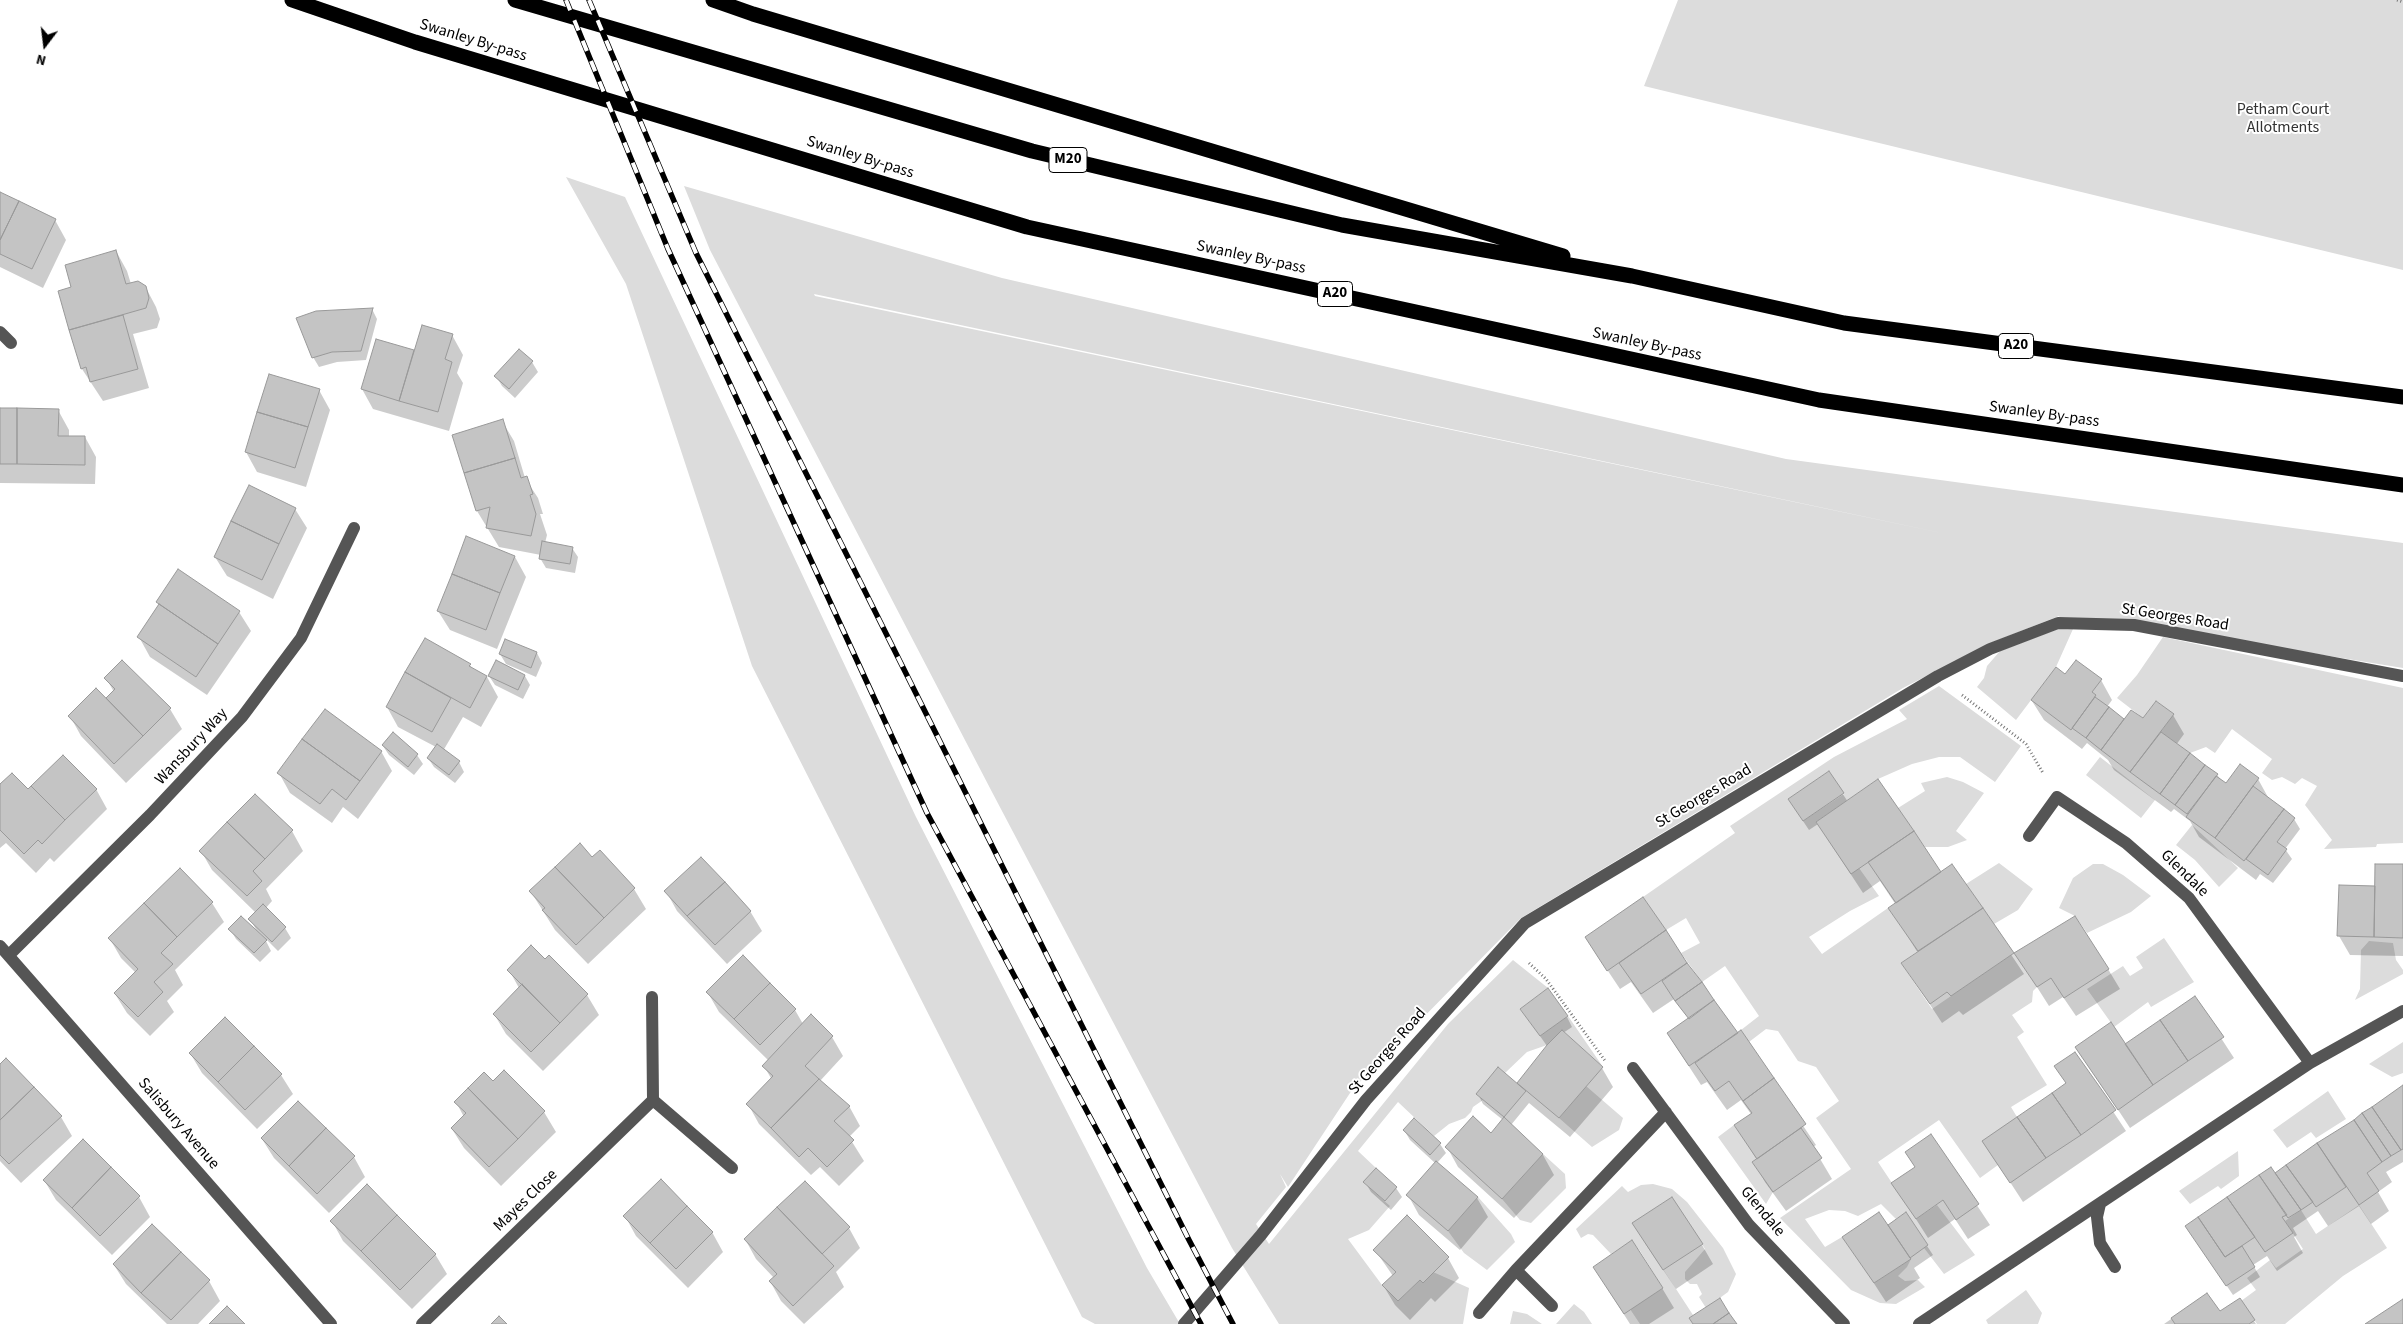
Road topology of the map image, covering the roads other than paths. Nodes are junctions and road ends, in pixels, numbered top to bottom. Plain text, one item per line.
1 (292, 0) edge
2 (516, 0) edge
3 (714, 0) edge
4 (1632, 276) junction
5 (0, 332) edge
6 (11, 343) dead end
7 (2403, 397) edge
8 (2403, 485) edge
9 (354, 528) dead end
10 (2403, 676) edge
11 (2029, 836) dead end
12 (4, 950) edge
13 (652, 997) dead end
14 (2403, 1011) edge
15 (2310, 1063) junction
16 (1633, 1068) road end
17 (653, 1100) junction
18 (1666, 1112) junction
19 (732, 1168) dead end
20 (2100, 1204) junction
21 (2115, 1267) dead end
22 (1516, 1270) junction
23 (1552, 1306) dead end
24 (1478, 1313) dead end
25 (330, 1324) edge
26 (422, 1324) edge
27 (1184, 1324) edge
28 (1844, 1324) edge
29 (1919, 1324) edge

1 - 8 highway, Swanley By-pass / A20
2 - 4 highway, M20
3 - 4 highway, A20
4 - 7 highway, A20
5 - 6 street
9 - 12 street, Wansbury Way
10 - 27 street, St Georges Road
11 - 15 street, Glendale
12 - 25 street, Salisbury Avenue
13 - 17 street
14 - 15 street
15 - 20 street
16 - 18 street, Glendale
17 - 19 street
17 - 26 street, Mayes Close
18 - 22 street
18 - 28 street, Glendale
20 - 21 street
20 - 29 street
22 - 23 street
22 - 24 street

